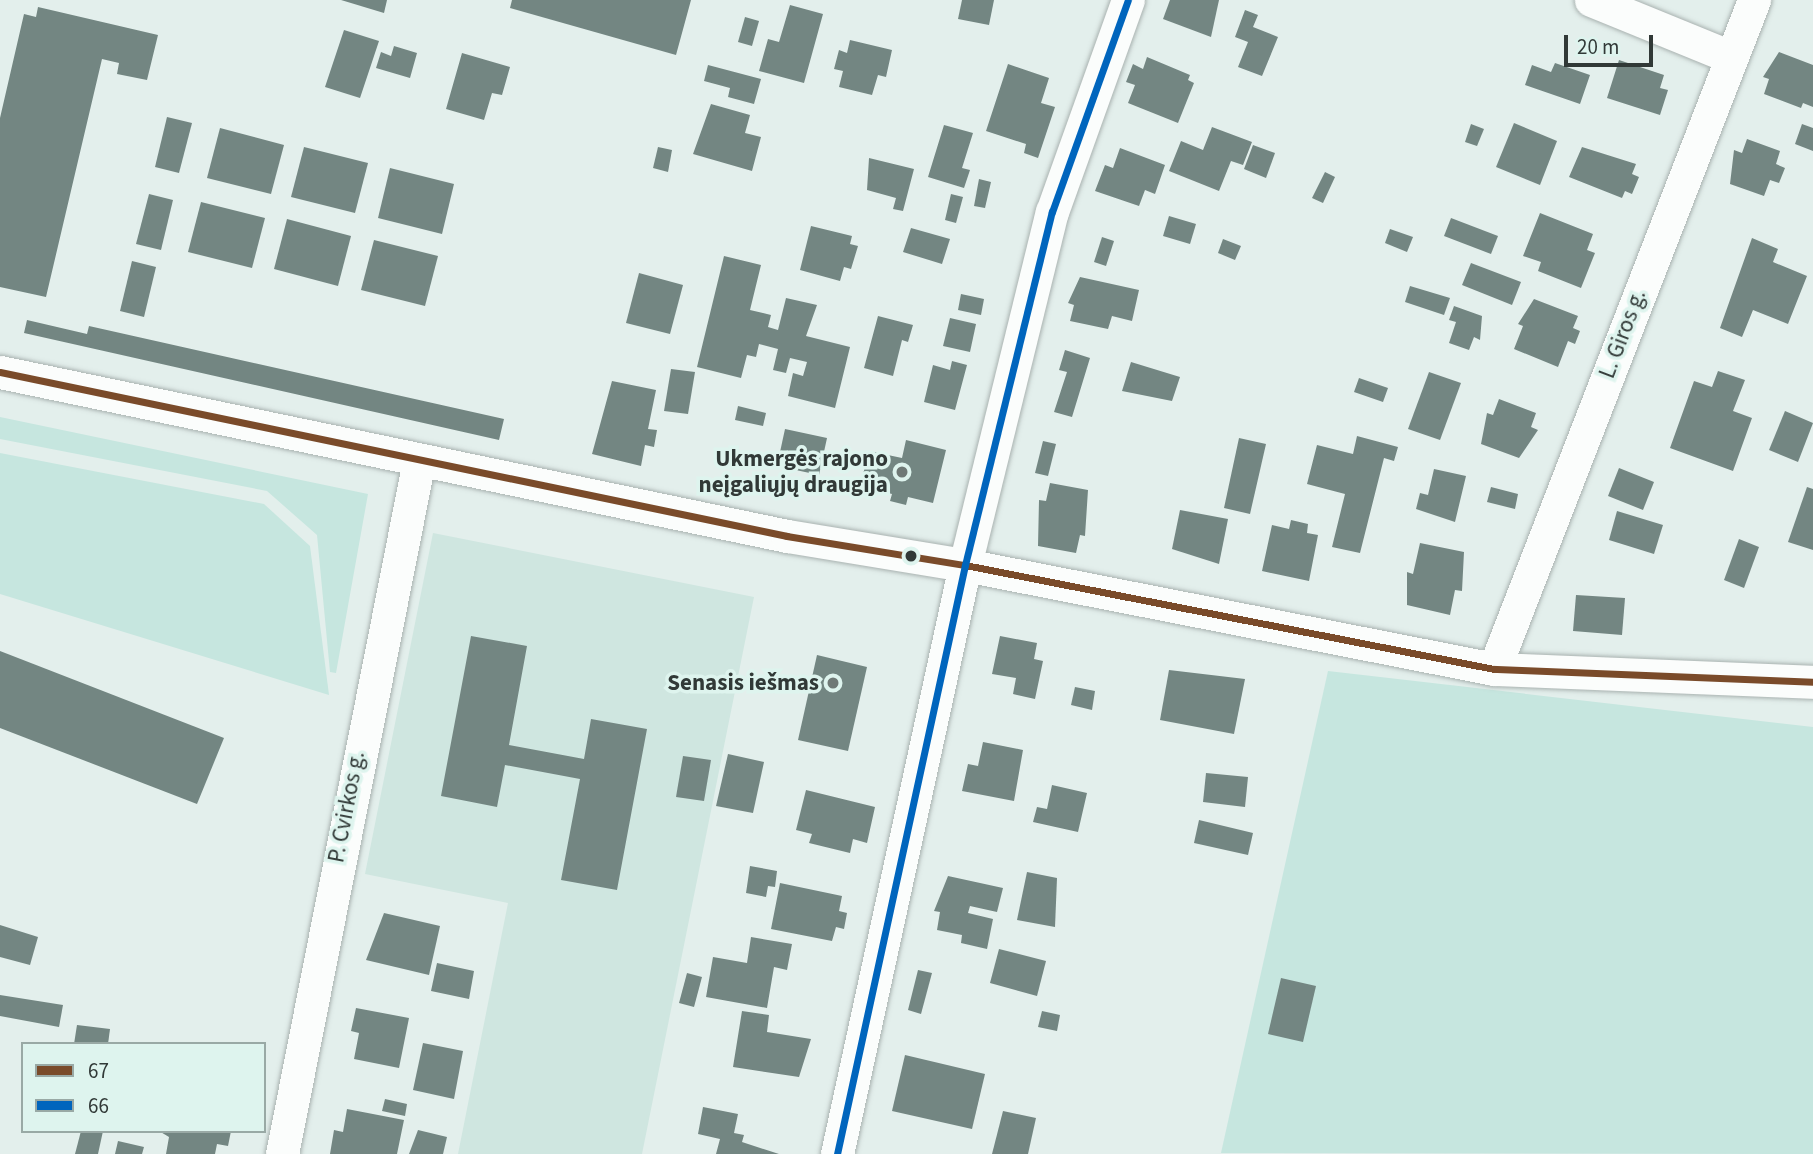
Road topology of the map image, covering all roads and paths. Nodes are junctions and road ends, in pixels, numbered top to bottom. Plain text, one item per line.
1 (1128, 0) edge
2 (1591, 0) edge
3 (1754, 0) edge
4 (1731, 57) junction
5 (0, 372) edge
6 (419, 460) junction
7 (965, 565) junction
8 (1494, 669) junction
9 (1813, 682) edge
10 (282, 1154) edge
11 (837, 1154) edge

1 - 7 street
2 - 4 street
3 - 4 street, L. Giros g.
4 - 8 street, L. Giros g.
5 - 6 street
6 - 7 street
6 - 10 street, P. Cvirkos g.
7 - 8 street
7 - 11 street
8 - 9 street

